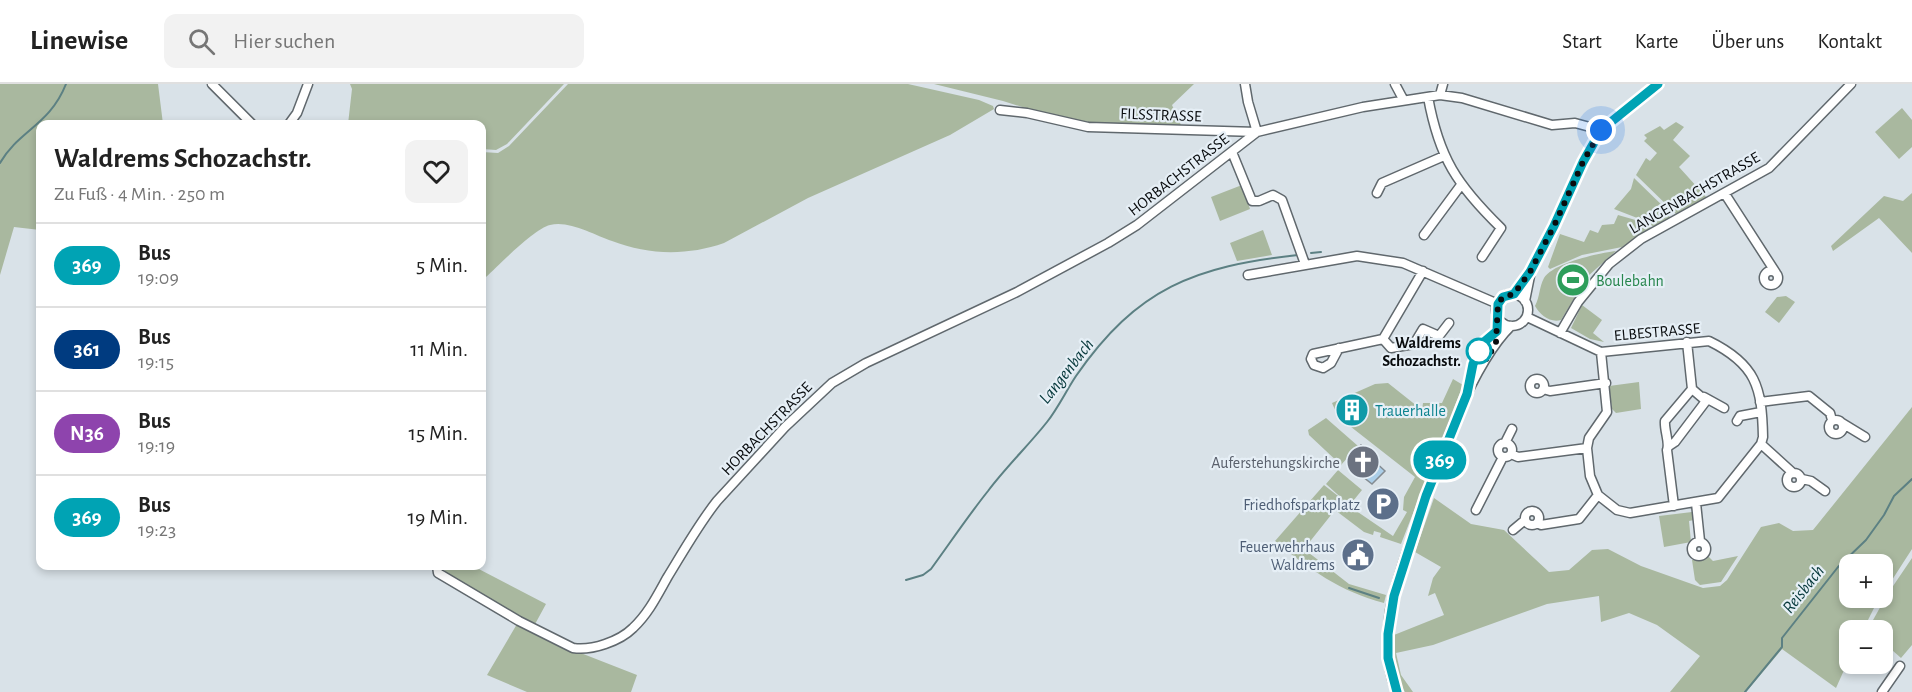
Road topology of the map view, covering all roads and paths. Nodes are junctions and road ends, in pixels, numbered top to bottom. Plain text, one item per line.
1 (212, 84) edge
2 (308, 84) edge
3 (1245, 84) edge
4 (1395, 84) edge
5 (1443, 84) edge
6 (1658, 84) edge
7 (1851, 84) edge
8 (1440, 95) junction
9 (1428, 97) junction
10 (1403, 99) junction
11 (1000, 110) dead end
12 (248, 120) edge
13 (292, 120) edge
14 (1601, 130) junction
15 (1257, 132) junction
16 (1232, 152) junction
17 (1443, 156) junction
18 (1461, 185) junction
19 (1377, 193) dead end
20 (1725, 194) junction
21 (1424, 235) dead end
22 (1482, 257) dead end
23 (1305, 264) junction
24 (1423, 271) junction
25 (1530, 272) junction
26 (1776, 273) dead end
27 (1248, 275) dead end
28 (1514, 294) junction
29 (1525, 301) junction
30 (1498, 304) junction
31 (1498, 317) junction
32 (1527, 317) junction
33 (1449, 323) dead end
34 (1511, 326) junction
35 (1560, 333) junction
36 (1383, 339) junction
37 (1496, 342) junction
38 (1687, 342) junction
39 (1339, 348) dead end
40 (1602, 351) junction
41 (1605, 383) junction
42 (1543, 389) junction
43 (1692, 389) junction
44 (1704, 397) junction
45 (1760, 402) junction
46 (1724, 408) dead end
47 (1761, 412) junction
48 (1832, 420) junction
49 (1737, 421) dead end
50 (1842, 423) junction
51 (1512, 429) dead end
52 (1865, 437) dead end
53 (1761, 444) junction
54 (1669, 446) junction
55 (1587, 448) junction
56 (1507, 456) junction
57 (1793, 473) junction
58 (1802, 479) junction
59 (1825, 491) dead end
60 (1598, 495) junction
61 (1695, 503) junction
62 (1674, 506) junction
63 (1476, 510) dead end
64 (1513, 530) dead end
65 (1700, 541) dead end
66 (438, 570) edge
67 (1900, 666) dead end
68 (1394, 691) edge
69 (1882, 692) edge

1 - 12 street
2 - 13 street
3 - 15 street
4 - 10 street
5 - 8 street
6 - 14 street
7 - 20 street, LANGENBACHSTRASSE
8 - 9 street, FILSSTRASSE
8 - 14 street, FILSSTRASSE
9 - 10 street, FILSSTRASSE
9 - 17 street
10 - 15 street, FILSSTRASSE
11 - 15 street, FILSSTRASSE
14 - 25 street
15 - 16 street, HORBACHSTRASSE
16 - 23 street
16 - 66 street, HORBACHSTRASSE
17 - 18 street
17 - 19 street
18 - 21 street
18 - 22 street
20 - 26 street
20 - 35 street, LANGENBACHSTRASSE
23 - 24 street
23 - 27 street
24 - 30 street
24 - 36 street
25 - 28 street
25 - 29 street
28 - 29 street
28 - 30 street
29 - 32 street
30 - 31 street
31 - 34 street
31 - 37 street
32 - 34 street
32 - 35 street, ELBESTRASSE
33 - 36 street
34 - 37 street
35 - 40 street, ELBESTRASSE
36 - 39 street
37 - 68 street
38 - 40 street, ELBESTRASSE
38 - 43 street
38 - 45 street, ELBESTRASSE
40 - 41 street, ELBESTRASSE
41 - 42 street
41 - 55 street, ELBESTRASSE
42 - 42 street
43 - 44 street
43 - 54 street
44 - 46 street
44 - 54 street
45 - 47 street, ELBESTRASSE
45 - 48 street
47 - 49 street
47 - 53 street, ELBESTRASSE
48 - 50 street
48 - 50 street
50 - 52 street
51 - 56 street
53 - 57 street
53 - 61 street
54 - 62 street
55 - 56 street
55 - 60 street
56 - 63 street
57 - 58 street
57 - 58 street
58 - 59 street
60 - 62 street
60 - 64 street
61 - 62 street
61 - 65 street
67 - 69 street

